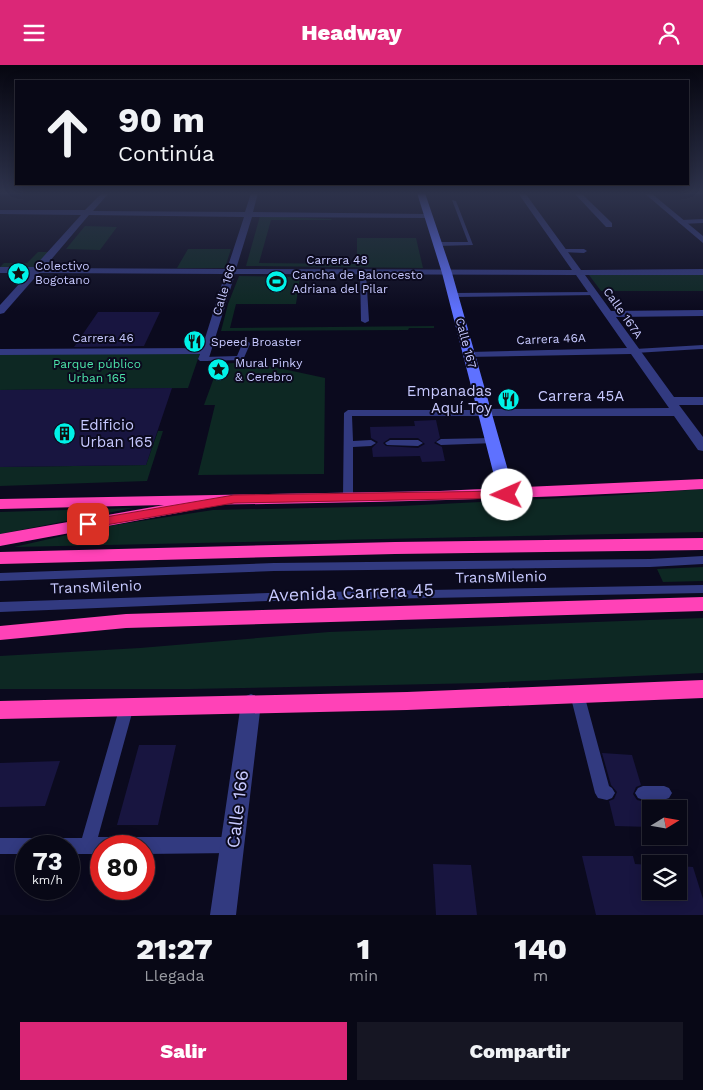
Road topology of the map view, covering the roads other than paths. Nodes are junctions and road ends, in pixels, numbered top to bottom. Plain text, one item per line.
1 (70, 233) edge
2 (241, 233) edge
3 (434, 233) edge
4 (466, 233) edge
5 (551, 233) edge
6 (438, 244) junction
7 (564, 251) junction
8 (584, 251) dead end
9 (0, 270) edge
10 (36, 271) junction
11 (229, 272) junction
12 (363, 273) junction
13 (447, 273) junction
14 (579, 273) junction
15 (703, 273) edge
16 (595, 294) junction
17 (453, 295) junction
18 (0, 311) edge
19 (703, 313) edge
20 (609, 314) junction
21 (364, 321) dead end
22 (246, 344) dead end
23 (701, 347) dead end
24 (634, 351) junction
25 (0, 352) edge
26 (205, 355) junction
27 (469, 355) junction
28 (703, 401) edge
29 (674, 406) junction
30 (485, 413) junction
31 (492, 441) junction
32 (441, 442) dead end
33 (371, 443) dead end
34 (390, 443) dead end
35 (418, 443) dead end
36 (348, 444) junction
37 (703, 447) edge
38 (703, 484) edge
39 (507, 495) junction
40 (348, 497) junction
41 (234, 499) junction
42 (0, 505) edge
43 (0, 540) edge
44 (703, 544) edge
45 (0, 558) edge
46 (703, 561) edge
47 (0, 577) edge
48 (703, 589) edge
49 (703, 604) edge
50 (0, 607) edge
51 (0, 633) edge
52 (703, 689) edge
53 (577, 694) junction
54 (251, 703) junction
55 (127, 706) junction
56 (0, 710) edge
57 (607, 793) dead end
58 (643, 793) dead end
59 (664, 793) dead end
60 (232, 845) junction
61 (0, 846) edge
62 (88, 846) junction
63 (223, 915) edge

1 - 10 street
2 - 11 street, Calle 166
3 - 6 street, Calle 167
4 - 6 lane
5 - 7 street, Calle 167A
6 - 13 street, Calle 167
7 - 8 lane
7 - 14 street, Calle 167A
9 - 10 street, Carrera 48
10 - 11 street, Carrera 48
10 - 18 street
11 - 12 street, Carrera 48
11 - 26 street, Calle 166
12 - 13 street, Carrera 48
12 - 21 lane
13 - 14 street, Carrera 48
13 - 17 street, Calle 167
14 - 15 street, Carrera 48
14 - 16 street, Calle 167A
16 - 17 lane
16 - 20 street, Calle 167A
17 - 27 street, Calle 167
19 - 20 street
20 - 24 street, Calle 167A
22 - 26 lane
23 - 24 lane
24 - 27 street, Carrera 46A
24 - 29 street, Calle 167A
25 - 26 street, Carrera 46
27 - 30 street, Calle 167
28 - 29 street, Carrera 45A
29 - 30 street, Carrera 45A
29 - 37 street, Calle 167A
30 - 31 street, Calle 167
30 - 36 lane
31 - 32 lane
31 - 39 street, Calle 167
33 - 36 lane
34 - 35 lane
36 - 40 lane
38 - 39 highway
39 - 40 highway
40 - 41 highway
41 - 42 highway
41 - 43 highway
44 - 45 highway
46 - 47 lane, TransMilenio
48 - 50 lane, TransMilenio
49 - 51 highway, Avenida Carrera 45
52 - 53 highway
53 - 54 highway
53 - 57 lane
54 - 55 highway
54 - 60 street, Calle 166
55 - 56 highway
55 - 62 lane
58 - 59 lane
60 - 62 lane
60 - 63 street, Calle 166
61 - 62 lane

